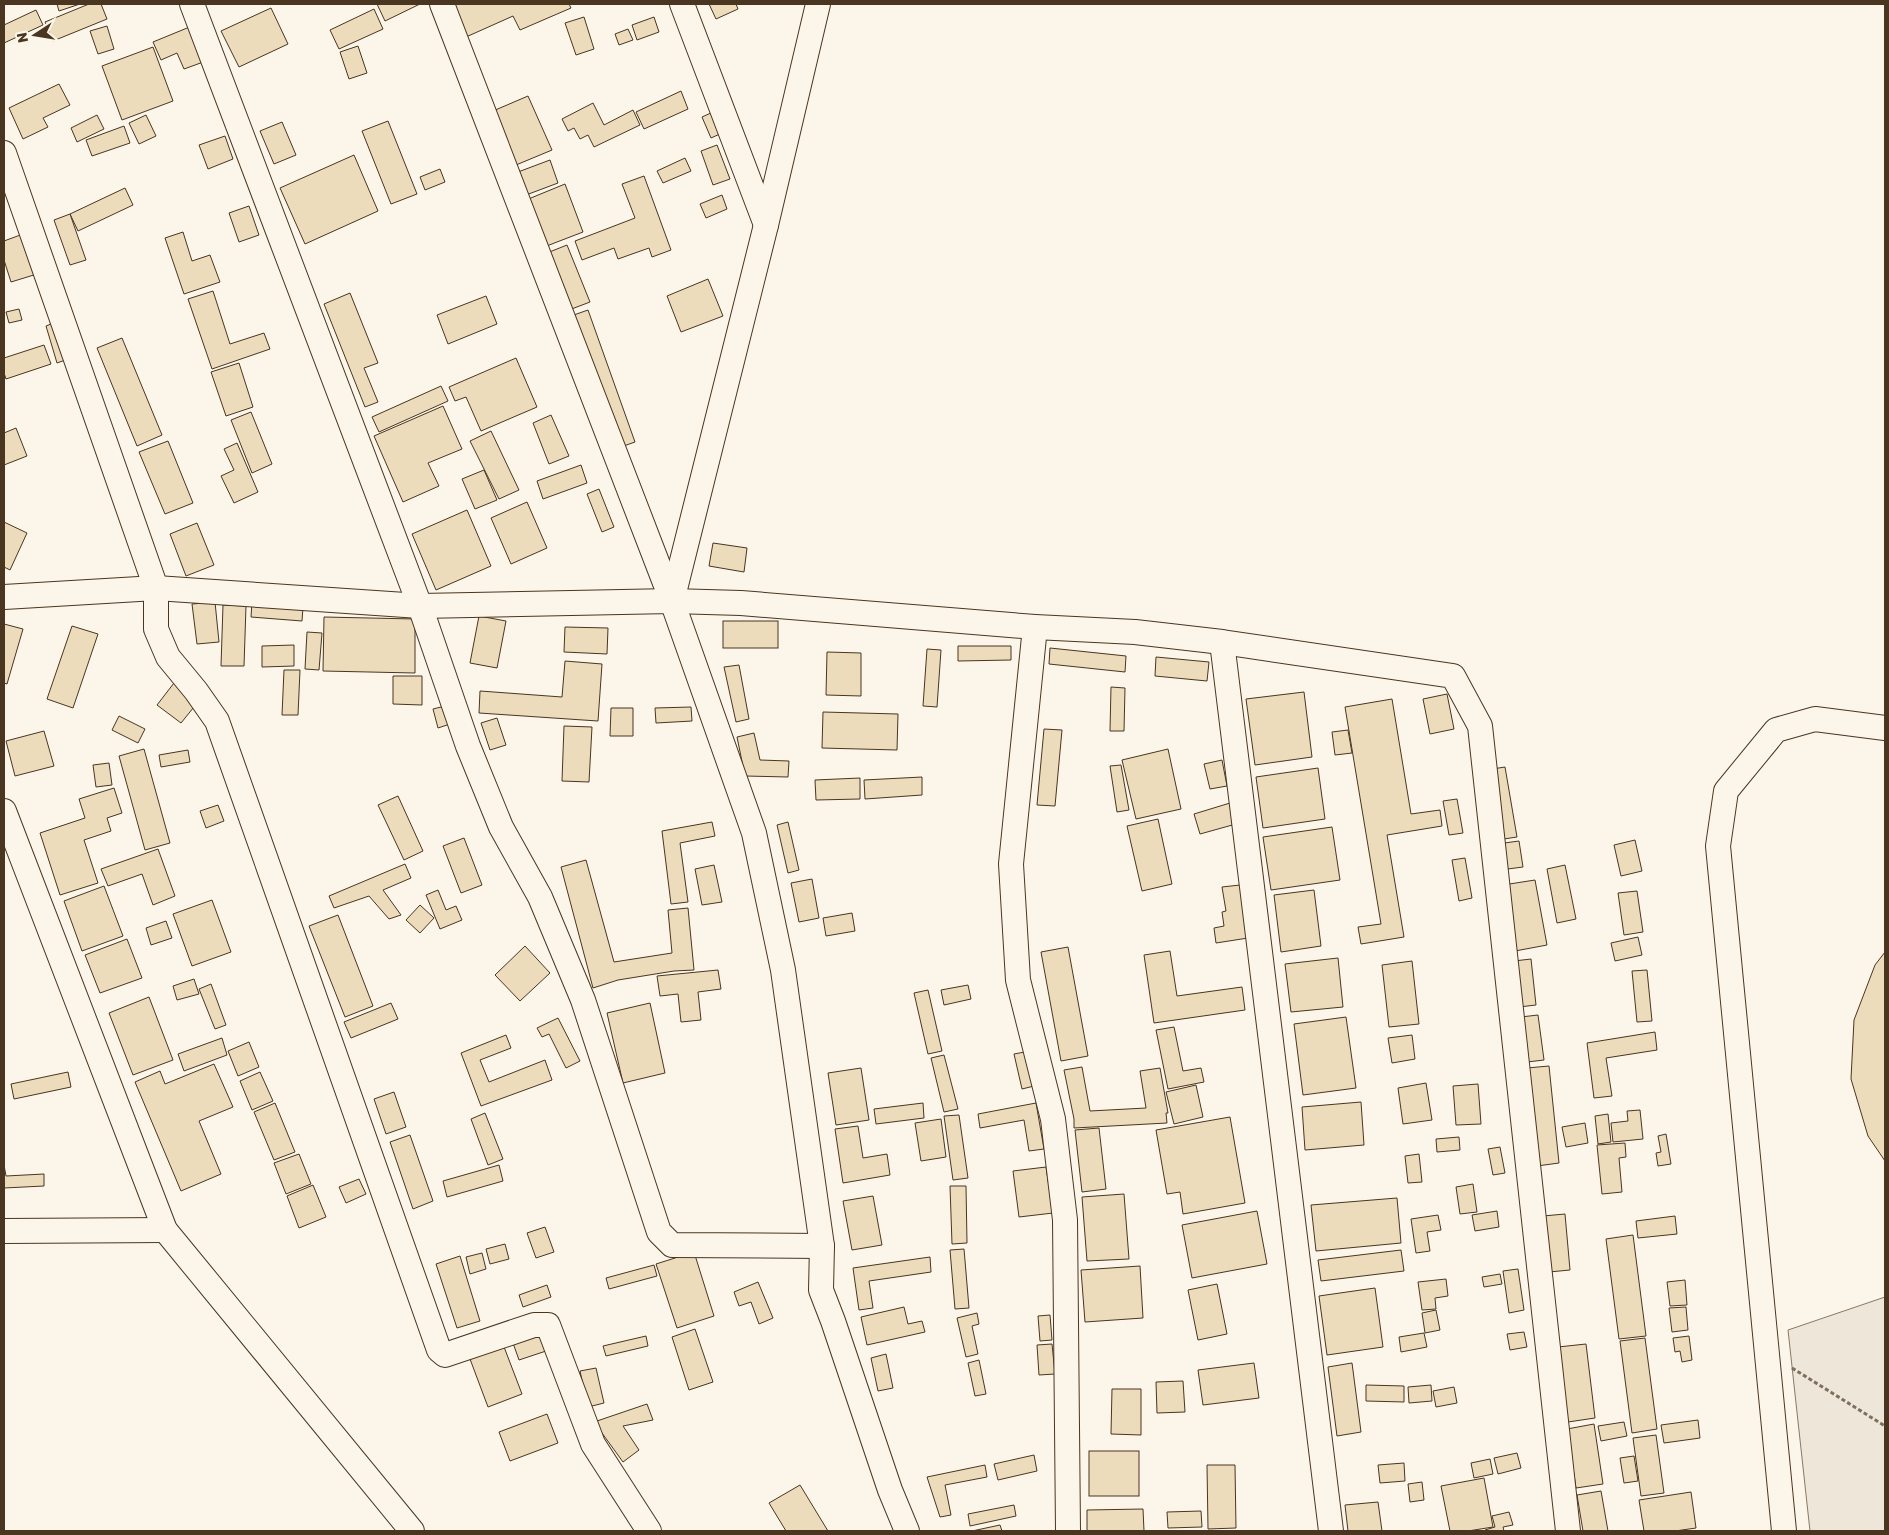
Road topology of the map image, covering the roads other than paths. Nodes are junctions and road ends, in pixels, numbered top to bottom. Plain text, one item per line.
1 (192, 4) edge
2 (442, 4) edge
3 (682, 4) edge
4 (818, 4) edge
5 (4, 153) edge
6 (766, 225) junction
7 (156, 588) junction
8 (4, 597) edge
9 (672, 601) junction
10 (420, 606) junction
11 (1035, 627) junction
12 (1222, 642) junction
13 (1885, 728) edge
14 (4, 811) edge
15 (165, 1230) junction
16 (4, 1231) edge
17 (822, 1246) junction
18 (412, 1531) edge
19 (649, 1531) edge
20 (906, 1531) edge
21 (1068, 1531) edge
22 (1331, 1531) edge
23 (1568, 1531) edge
24 (1784, 1531) edge

1 - 10 street
2 - 9 street
3 - 6 street
4 - 6 street
5 - 7 street
6 - 9 street
7 - 8 street
7 - 10 street
7 - 19 street
9 - 10 street
9 - 11 street
9 - 17 street
10 - 17 street
11 - 12 street
11 - 21 street
12 - 22 street
12 - 23 street
13 - 24 street
14 - 15 street
15 - 16 street
15 - 18 street
17 - 20 street

